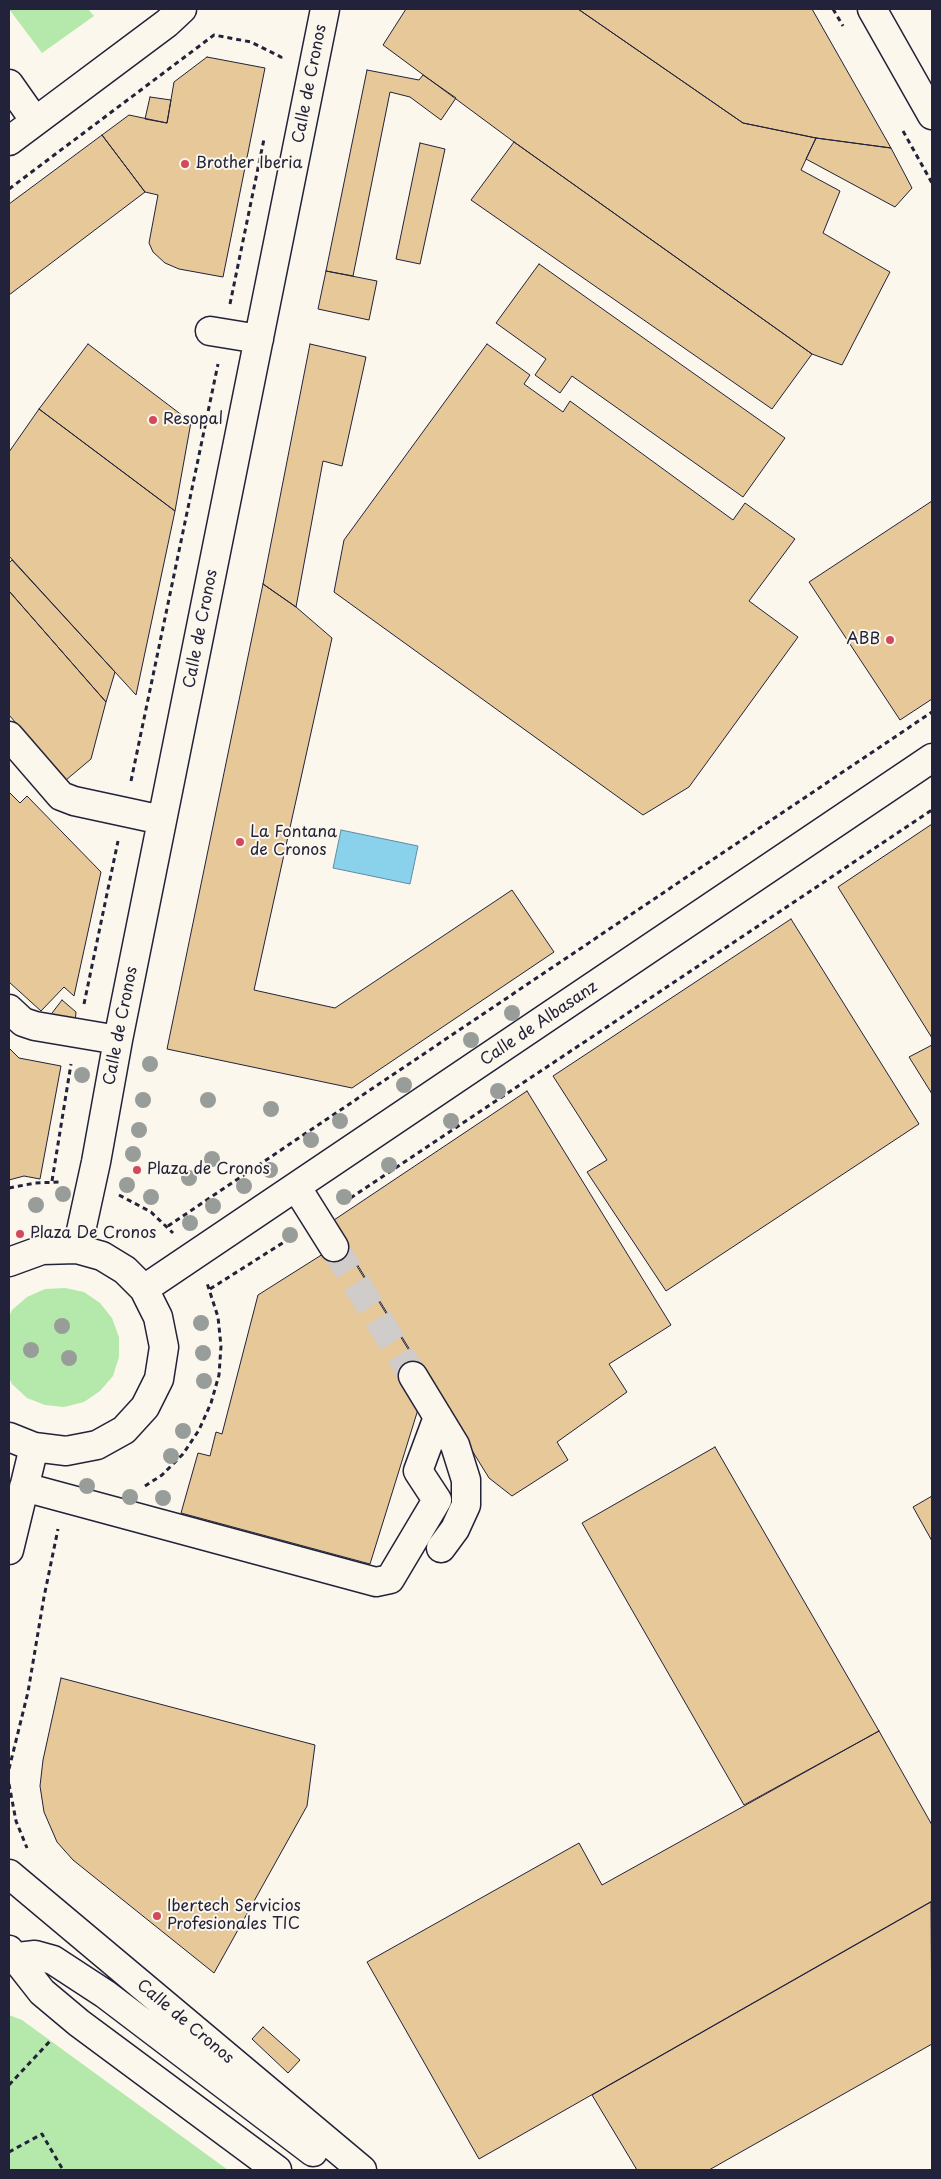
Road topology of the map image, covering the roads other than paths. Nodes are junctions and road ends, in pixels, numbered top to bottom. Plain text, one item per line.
1 (205, 9) edge
2 (325, 9) edge
3 (872, 9) edge
4 (175, 16) edge
5 (9, 84) edge
6 (932, 115) edge
7 (36, 121) junction
8 (9, 141) edge
9 (217, 332) road end
10 (259, 339) junction
11 (9, 736) edge
12 (932, 758) edge
13 (162, 820) junction
14 (9, 1009) edge
15 (118, 1040) junction
16 (297, 1188) junction
17 (77, 1248) junction
18 (334, 1248) tunnel mouth
19 (9, 1262) edge
20 (144, 1289) junction
21 (413, 1376) tunnel mouth
22 (438, 1416) junction
23 (9, 1437) edge
24 (34, 1447) junction
25 (24, 1487) junction
26 (441, 1548) dead end
27 (9, 1550) edge
28 (9, 1874) edge
29 (10, 1955) edge
30 (277, 2170) edge
31 (338, 2170) edge
32 (362, 2170) edge

1 - 4 street
2 - 10 street, Calle de Cronos
3 - 6 street
4 - 7 street
5 - 7 street
7 - 8 street
9 - 10 street
10 - 13 street, Calle de Cronos
11 - 13 street
12 - 16 street, Calle de Albasanz
13 - 15 street, Calle de Cronos
14 - 15 street
15 - 17 street, Calle de Cronos
16 - 18 street
16 - 20 street, Calle de Albasanz
17 - 19 street
17 - 20 street
20 - 24 street
21 - 22 street
22 - 25 street
22 - 26 street
23 - 24 street
24 - 25 street
25 - 27 street
28 - 32 street, Calle de Cronos
29 - 30 street, Calle de Cronos
29 - 31 street, Calle de Cronos

